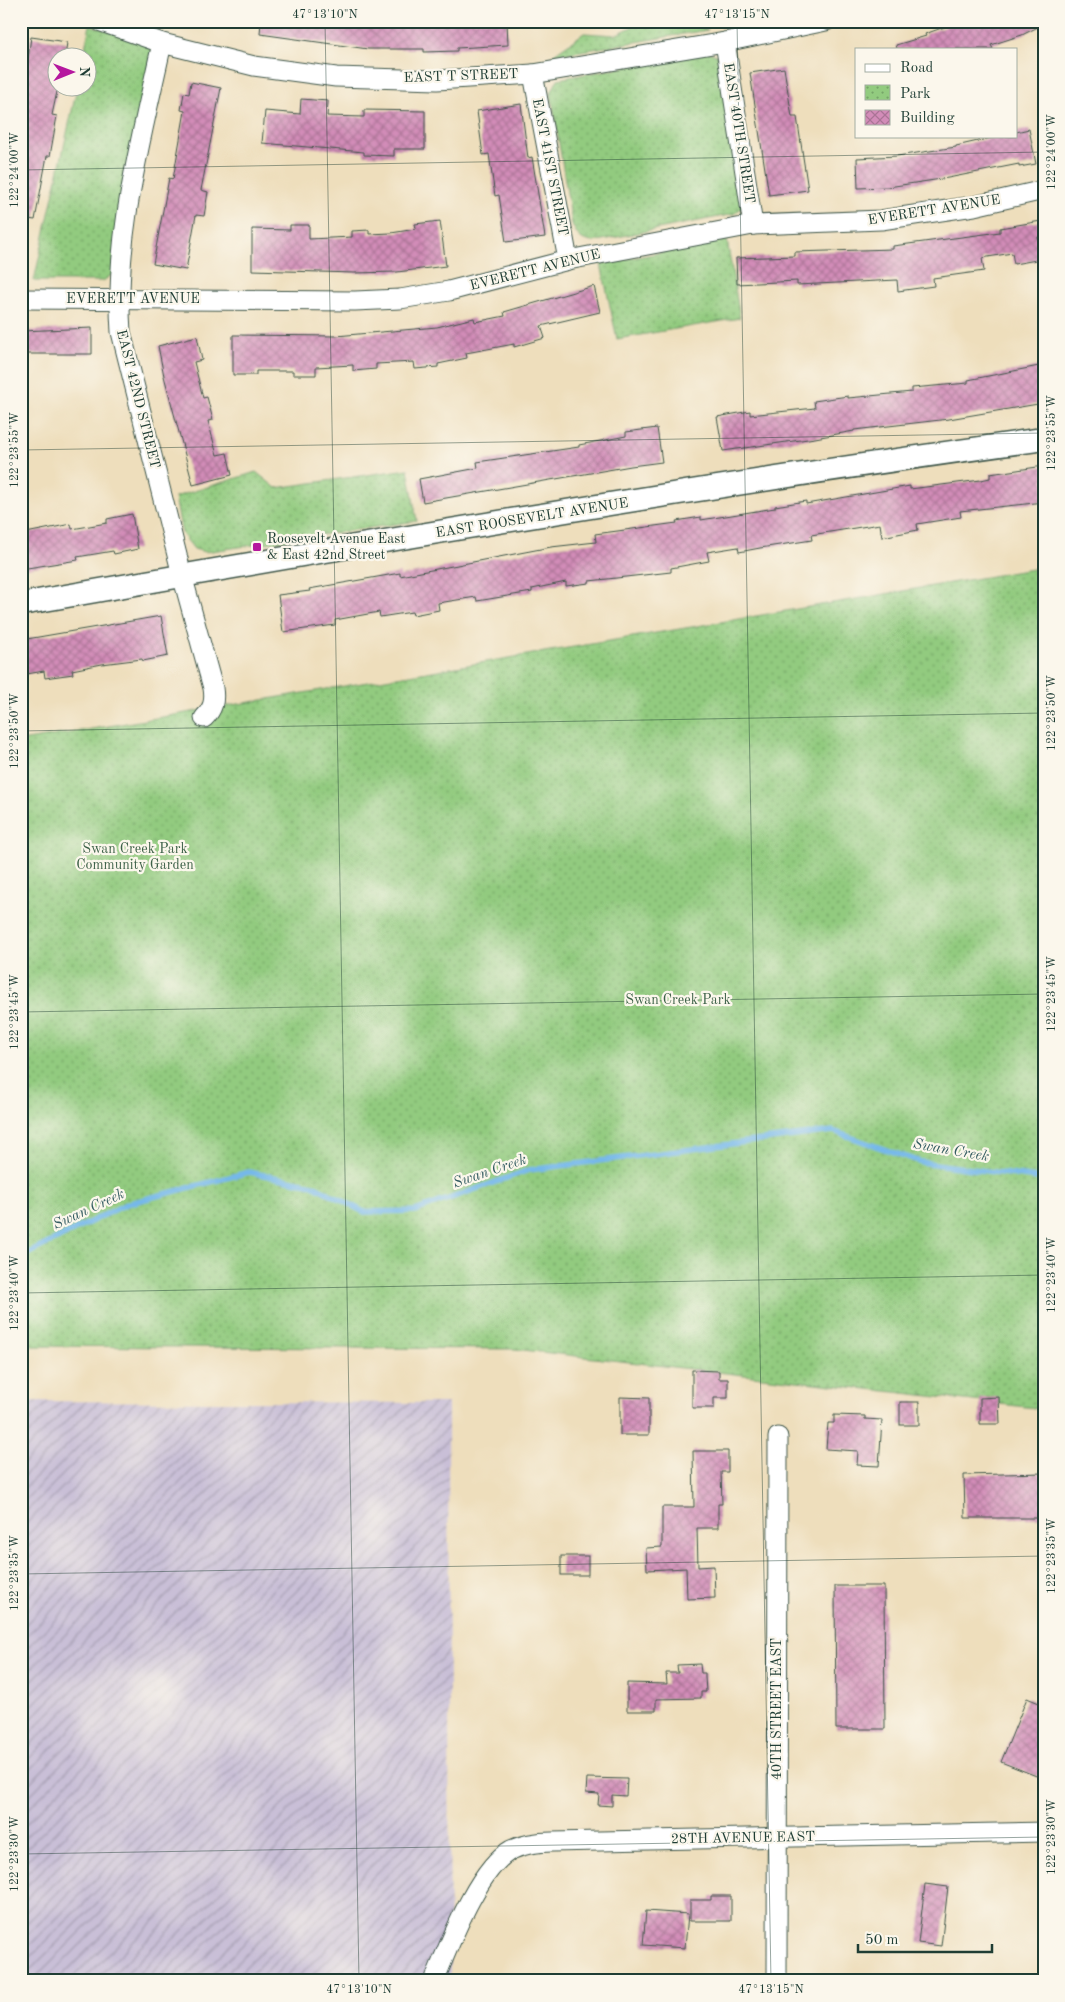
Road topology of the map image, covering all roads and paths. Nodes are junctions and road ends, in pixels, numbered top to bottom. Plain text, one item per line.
1 (99, 21) edge
2 (826, 21) edge
3 (725, 42) junction
4 (162, 43) junction
5 (533, 74) junction
6 (1044, 190) edge
7 (753, 225) junction
8 (568, 260) junction
9 (21, 299) edge
10 (118, 299) junction
11 (1044, 439) edge
12 (182, 575) junction
13 (21, 604) edge
14 (204, 718) dead end
15 (778, 1437) dead end
16 (1044, 1832) edge
17 (776, 1837) junction
18 (434, 1981) edge
19 (776, 1981) edge

1 - 4 street, EAST T STREET
2 - 3 street, EAST T STREET
3 - 5 street, EAST T STREET
3 - 7 street, EAST 40TH STREET
4 - 5 street, EAST T STREET
4 - 10 street, EAST 42ND STREET
5 - 8 street, EAST 41ST STREET
6 - 7 street, EVERETT AVENUE
7 - 8 street, EVERETT AVENUE
8 - 10 street, EVERETT AVENUE
9 - 10 street, EVERETT AVENUE
10 - 12 street, EAST 42ND STREET
11 - 12 street, EAST ROOSEVELT AVENUE
12 - 13 street, EAST ROOSEVELT AVENUE
12 - 14 street, EAST 42ND STREET
15 - 17 street, 40TH STREET EAST
16 - 17 street, 28TH AVENUE EAST
17 - 18 street, 28TH AVENUE EAST
17 - 19 street, 40TH STREET EAST

